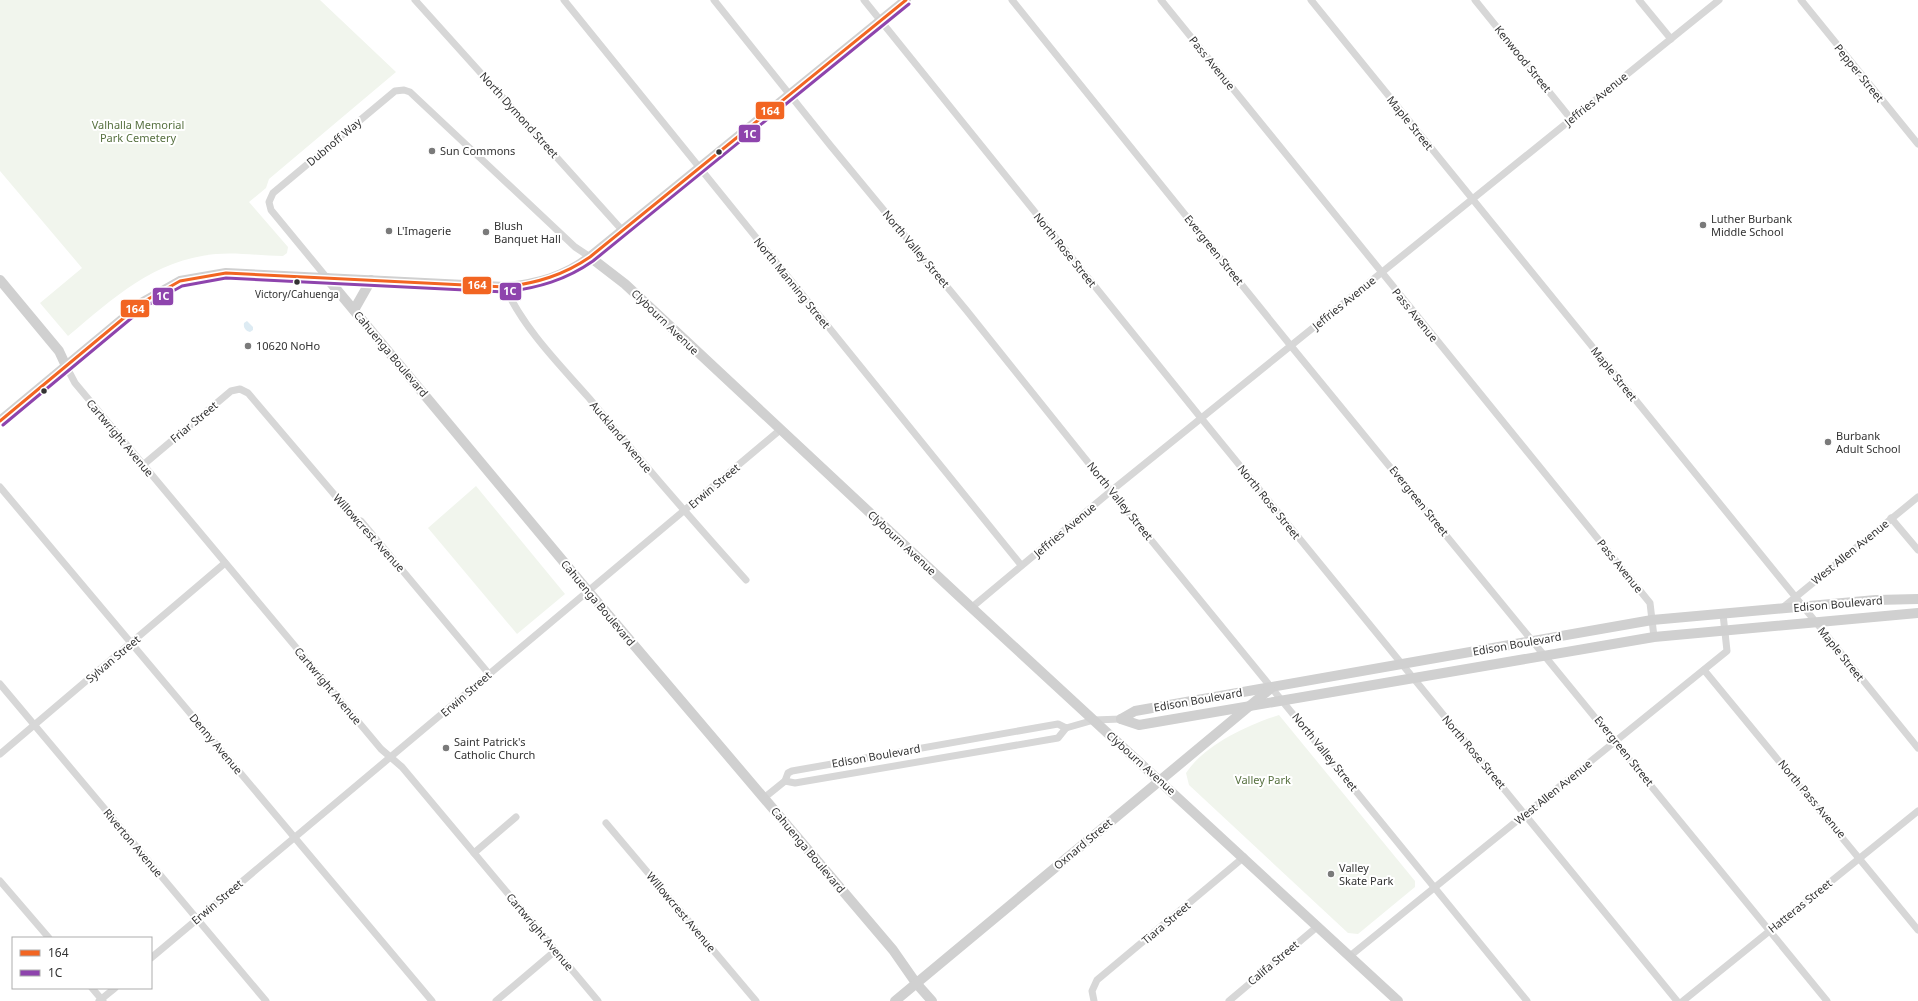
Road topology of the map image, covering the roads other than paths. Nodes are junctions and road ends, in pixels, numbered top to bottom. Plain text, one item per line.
1 (415, 0) edge
2 (564, 0) edge
3 (714, 0) edge
4 (864, 0) edge
5 (906, 0) edge
6 (1012, 0) edge
7 (1161, 0) edge
8 (1311, 0) edge
9 (1475, 0) edge
10 (1639, 0) edge
11 (1718, 0) edge
12 (1801, 0) edge
13 (881, 21) junction
14 (1670, 39) junction
15 (404, 90) joint
16 (790, 94) junction
17 (1571, 119) junction
18 (1918, 144) edge
19 (699, 168) junction
20 (1472, 199) junction
21 (269, 202) joint
22 (622, 230) junction
23 (590, 257) junction
24 (1381, 273) junction
25 (326, 278) junction
26 (0, 280) edge
27 (371, 280) junction
28 (505, 287) junction
29 (354, 310) junction
30 (1291, 346) junction
31 (66, 366) junction
32 (248, 393) joint
33 (1201, 418) junction
34 (0, 421) edge
35 (780, 430) junction
36 (143, 465) junction
37 (0, 487) edge
38 (1111, 491) junction
39 (1918, 497) edge
40 (684, 512) junction
41 (1891, 518) junction
42 (1918, 550) edge
43 (225, 563) junction
44 (1021, 566) junction
45 (746, 580) dead end
46 (588, 591) junction
47 (1794, 597) junction
48 (1918, 599) edge
49 (1803, 607) junction
50 (971, 608) junction
51 (1781, 609) junction
52 (1723, 614) junction
53 (1918, 614) edge
54 (1652, 620) junction
55 (1815, 622) junction
56 (1725, 631) junction
57 (1654, 636) junction
58 (1534, 640) junction
59 (131, 643) junction
60 (1546, 655) junction
61 (1402, 665) junction
62 (1704, 670) junction
63 (489, 674) junction
64 (1413, 678) junction
65 (0, 684) edge
66 (1271, 688) junction
67 (1283, 701) junction
68 (1247, 707) junction
69 (1121, 719) junction
70 (1094, 720) junction
71 (34, 725) junction
72 (1066, 728) junction
73 (1615, 741) junction
74 (1918, 748) edge
75 (0, 754) edge
76 (391, 757) junction
77 (1160, 780) junction
78 (786, 781) junction
79 (764, 798) junction
80 (1918, 811) edge
81 (1526, 815) junction
82 (516, 817) dead end
83 (606, 823) dead end
84 (294, 838) junction
85 (474, 853) junction
86 (1244, 857) junction
87 (1860, 857) junction
88 (0, 881) edge
89 (1434, 887) junction
90 (197, 919) junction
91 (1318, 926) junction
92 (1770, 930) junction
93 (1918, 930) edge
94 (48, 937) edge
95 (555, 951) junction
96 (1350, 956) junction
97 (152, 957) edge
98 (916, 983) junction
99 (93, 989) edge
100 (114, 989) edge
101 (101, 1000) edge
102 (266, 1001) edge
103 (432, 1001) edge
104 (496, 1001) edge
105 (598, 1001) edge
106 (756, 1001) edge
107 (895, 1001) edge
108 (932, 1001) edge
109 (1094, 1001) edge
110 (1229, 1001) edge
111 (1398, 1001) edge
112 (1527, 1001) edge
113 (1677, 1001) edge
114 (1683, 1001) edge
115 (1827, 1001) edge

1 - 22 street, North Dymond Street
2 - 19 street, North Manning Street
3 - 16 street, North Valley Street
4 - 13 street, North Rose Street
5 - 13 main road
6 - 30 street, Evergreen Street
7 - 24 street, Pass Avenue
8 - 20 street, Maple Street
9 - 17 street, Kenwood Street
10 - 14 street
11 - 14 street, Jeffries Avenue
12 - 18 street, Pepper Street
13 - 16 main road
13 - 33 street, North Rose Street
14 - 17 street, Jeffries Avenue
15 - 21 street, Dubnoff Way
15 - 23 street, Clybourn Avenue
16 - 19 main road
16 - 38 street, North Valley Street
17 - 20 street, Jeffries Avenue
19 - 22 main road
19 - 44 street, North Manning Street
20 - 24 street, Jeffries Avenue
20 - 47 street, Maple Street
21 - 25 street, Cahuenga Boulevard
22 - 23 main road
23 - 28 main road
23 - 35 main road, Clybourn Avenue
24 - 30 street, Jeffries Avenue
24 - 54 street, Pass Avenue
25 - 27 main road
25 - 29 main road, Cahuenga Boulevard
25 - 31 main road
26 - 31 main road
27 - 28 main road
27 - 29 main road
28 - 40 street, Auckland Avenue
29 - 46 main road, Cahuenga Boulevard
30 - 33 street, Jeffries Avenue
30 - 58 street, Evergreen Street
31 - 34 main road
31 - 36 street, Cartwright Avenue
32 - 36 street, Friar Street
32 - 63 street, Willowcrest Avenue
33 - 38 street, Jeffries Avenue
33 - 61 street, North Rose Street
35 - 40 street, Erwin Street
35 - 50 main road, Clybourn Avenue
36 - 43 street, Cartwright Avenue
37 - 59 street, Denny Avenue
38 - 44 street, Jeffries Avenue
38 - 66 street, North Valley Street
39 - 41 street, West Allen Avenue
40 - 45 street, Auckland Avenue
40 - 46 street, Erwin Street
41 - 42 street
41 - 47 street, West Allen Avenue
43 - 59 street, Sylvan Street
43 - 76 street, Cartwright Avenue
44 - 50 street, Jeffries Avenue
46 - 63 street, Erwin Street
46 - 79 main road, Cahuenga Boulevard
47 - 49 street, Maple Street
47 - 51 street, West Allen Avenue
48 - 49 main road, Edison Boulevard
49 - 51 main road, Edison Boulevard
49 - 55 street, Maple Street
50 - 70 main road, Clybourn Avenue
51 - 52 main road, Edison Boulevard
52 - 54 main road, Edison Boulevard
52 - 56 street, West Allen Avenue
53 - 55 main road, Edison Boulevard
54 - 57 street, Pass Avenue
54 - 58 main road, Edison Boulevard
55 - 56 main road, Edison Boulevard
55 - 74 street, Maple Street
56 - 57 main road, Edison Boulevard
56 - 62 street, West Allen Avenue
57 - 60 main road, Edison Boulevard
58 - 60 street, Evergreen Street
58 - 61 main road, Edison Boulevard
59 - 71 street, Sylvan Street
59 - 84 street, Denny Avenue
60 - 64 main road, Edison Boulevard
60 - 73 street, Evergreen Street
61 - 64 street, North Rose Street
61 - 66 main road, Edison Boulevard
62 - 73 street, West Allen Avenue
62 - 87 street, North Pass Avenue
63 - 76 street, Erwin Street
64 - 67 main road, Edison Boulevard
64 - 81 street, North Rose Street
65 - 71 street, Riverton Avenue
66 - 67 street, North Valley Street
66 - 68 main road, Oxnard Street
66 - 69 main road, Edison Boulevard
67 - 68 main road, Edison Boulevard
67 - 89 street, North Valley Street
68 - 69 main road, Edison Boulevard
68 - 77 main road, Oxnard Street
69 - 70 street, Edison Boulevard
70 - 72 street, Edison Boulevard
70 - 77 main road, Clybourn Avenue
71 - 75 street, Sylvan Street
71 - 90 street, Riverton Avenue
72 - 78 street, Edison Boulevard
72 - 78 street, Edison Boulevard
73 - 81 street, West Allen Avenue
73 - 92 street, Evergreen Street
76 - 84 street, Erwin Street
76 - 85 street, Cartwright Avenue
77 - 86 main road, Clybourn Avenue
77 - 98 main road, Oxnard Street
78 - 79 street, Edison Boulevard
79 - 98 main road, Cahuenga Boulevard
80 - 87 street, Hatteras Street
81 - 89 street, West Allen Avenue
81 - 113 street, North Rose Street
82 - 85 street
83 - 106 street, Willowcrest Avenue
84 - 90 street, Erwin Street
84 - 103 street, Denny Avenue
85 - 95 street, Cartwright Avenue
86 - 91 main road, Clybourn Avenue
86 - 109 street, Tiara Street
87 - 92 street, Hatteras Street
87 - 93 street, North Pass Avenue
88 - 94 street
89 - 96 street, West Allen Avenue
89 - 112 street, North Valley Street
90 - 97 street, Erwin Street
90 - 102 street, Riverton Avenue
91 - 96 main road, Clybourn Avenue
91 - 110 street, Califa Street
92 - 114 street, Hatteras Street
92 - 115 street, Evergreen Street
95 - 104 street
95 - 105 street, Cartwright Avenue
96 - 111 main road, Clybourn Avenue
98 - 107 main road, Oxnard Street
98 - 108 main road, Cahuenga Boulevard
99 - 101 street
100 - 101 street

